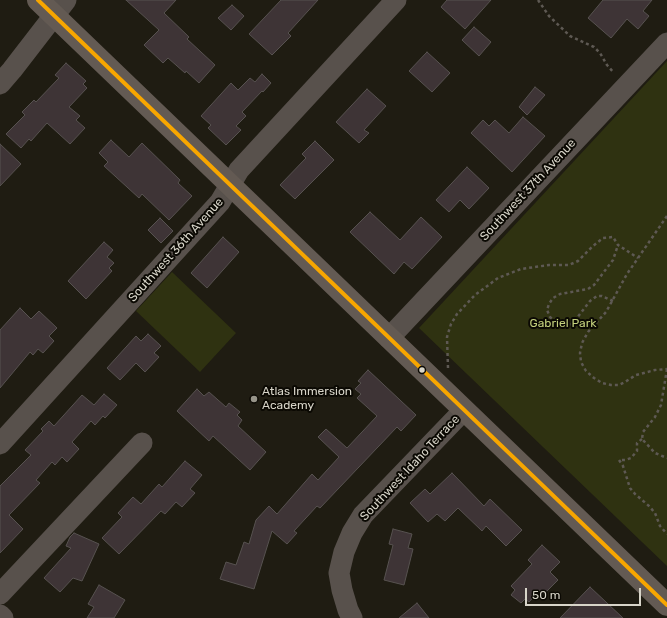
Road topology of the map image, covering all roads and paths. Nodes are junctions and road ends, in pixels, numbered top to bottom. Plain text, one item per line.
1 (38, 0) edge
2 (396, 0) edge
3 (538, 0) edge
4 (60, 8) edge
5 (667, 43) edge
6 (0, 84) edge
7 (627, 86) junction
8 (230, 184) junction
9 (667, 216) edge
10 (618, 245) junction
11 (638, 258) junction
12 (613, 301) junction
13 (390, 338) junction
14 (448, 368) dead end
15 (667, 369) edge
16 (464, 410) junction
17 (642, 439) junction
18 (142, 443) dead end
19 (0, 444) edge
20 (667, 458) edge
21 (667, 534) edge
22 (0, 594) edge
23 (667, 605) edge
24 (0, 615) edge
25 (3, 618) edge
26 (352, 618) edge

1 - 4 main road
2 - 8 street, Southwest 36th Avenue
3 - 7 path
4 - 6 street
4 - 8 main road
5 - 7 street, Southwest 37th Avenue
7 - 13 street, Southwest 37th Avenue
8 - 13 main road
8 - 19 street, Southwest 36th Avenue
9 - 11 path
10 - 11 path
10 - 12 path
10 - 14 path
11 - 12 path
12 - 15 path
13 - 16 main road
15 - 17 path
16 - 23 main road
16 - 26 street, Southwest Idaho Terrace
17 - 20 path
17 - 21 path
18 - 22 street
24 - 25 street

